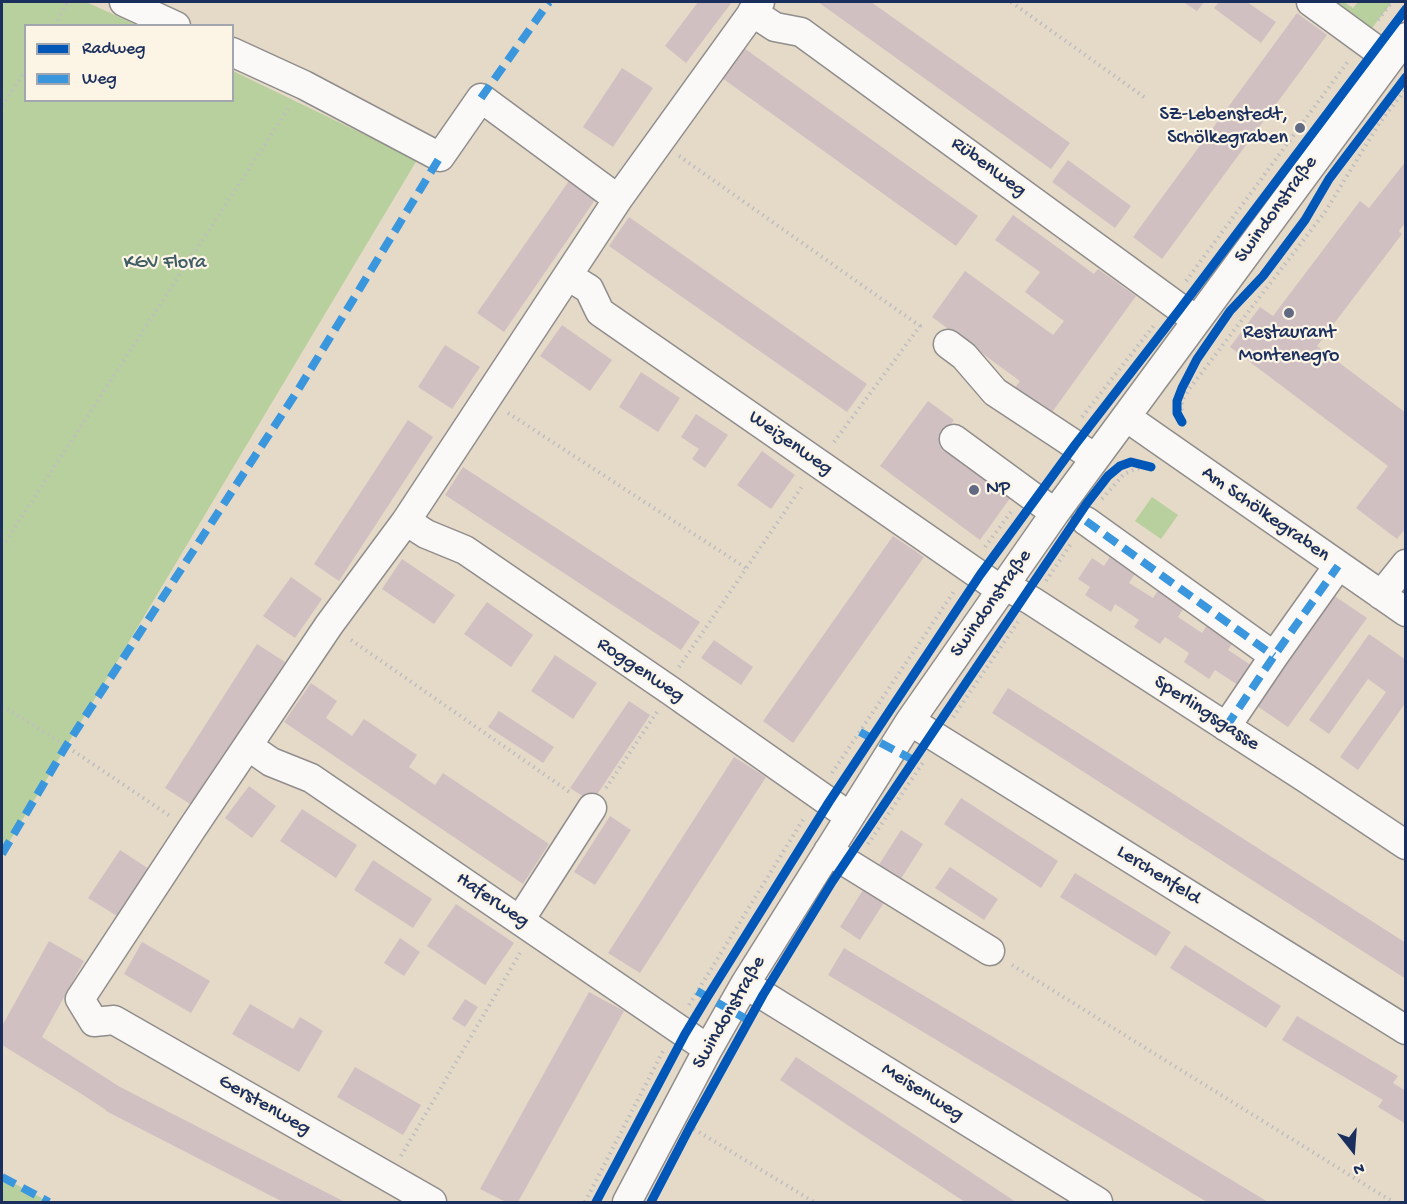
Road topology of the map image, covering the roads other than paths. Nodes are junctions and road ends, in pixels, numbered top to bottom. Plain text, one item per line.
1 (124, 2) edge
2 (1311, 2) edge
3 (762, 14) edge
4 (172, 24) edge
5 (234, 53) edge
6 (1400, 58) edge
7 (618, 200) junction
8 (578, 282) junction
9 (1196, 320) junction
10 (948, 344) dead end
11 (1126, 417) junction
12 (954, 439) dead end
13 (1103, 471) junction
14 (1069, 522) junction
15 (416, 527) junction
16 (1406, 564) edge
17 (1338, 566) junction
18 (1016, 593) junction
19 (1381, 595) junction
20 (1406, 612) edge
21 (1274, 656) junction
22 (1226, 727) junction
23 (927, 731) junction
24 (248, 746) junction
25 (592, 808) road end
26 (849, 816) junction
27 (1406, 845) edge
28 (842, 860) junction
29 (526, 925) junction
30 (990, 951) road end
31 (745, 984) junction
32 (1406, 1030) edge
33 (708, 1049) junction
34 (432, 1203) edge
35 (627, 1203) edge
36 (1098, 1203) edge

1 - 4 street
2 - 6 street
3 - 7 street
3 - 9 street, Rübenweg
5 - 7 street
6 - 9 street, Swindonstraße
7 - 8 street
8 - 15 street
8 - 18 street, Weizenweg
9 - 11 street, Swindonstraße
10 - 13 street
11 - 13 street, Swindonstraße
11 - 17 street, Am Schölkegraben
12 - 14 street
13 - 14 street, Swindonstraße
14 - 18 street, Swindonstraße
14 - 21 street
15 - 24 street
15 - 26 street, Roggenweg
16 - 19 street
17 - 19 street, Am Schölkegraben
17 - 21 street
18 - 22 street, Sperlingsgasse
18 - 23 street, Swindonstraße
19 - 20 street, Am Schölkegraben
21 - 22 street
22 - 27 street, Sperlingsgasse
23 - 26 street, Swindonstraße
23 - 32 street, Lerchenfeld
24 - 29 street, Haferweg
24 - 34 street, Gerstenweg
25 - 29 street
26 - 28 street, Swindonstraße
28 - 30 street
28 - 31 street, Swindonstraße
29 - 33 street, Haferweg
31 - 33 street, Swindonstraße
31 - 36 street, Meisenweg
33 - 35 street, Swindonstraße

